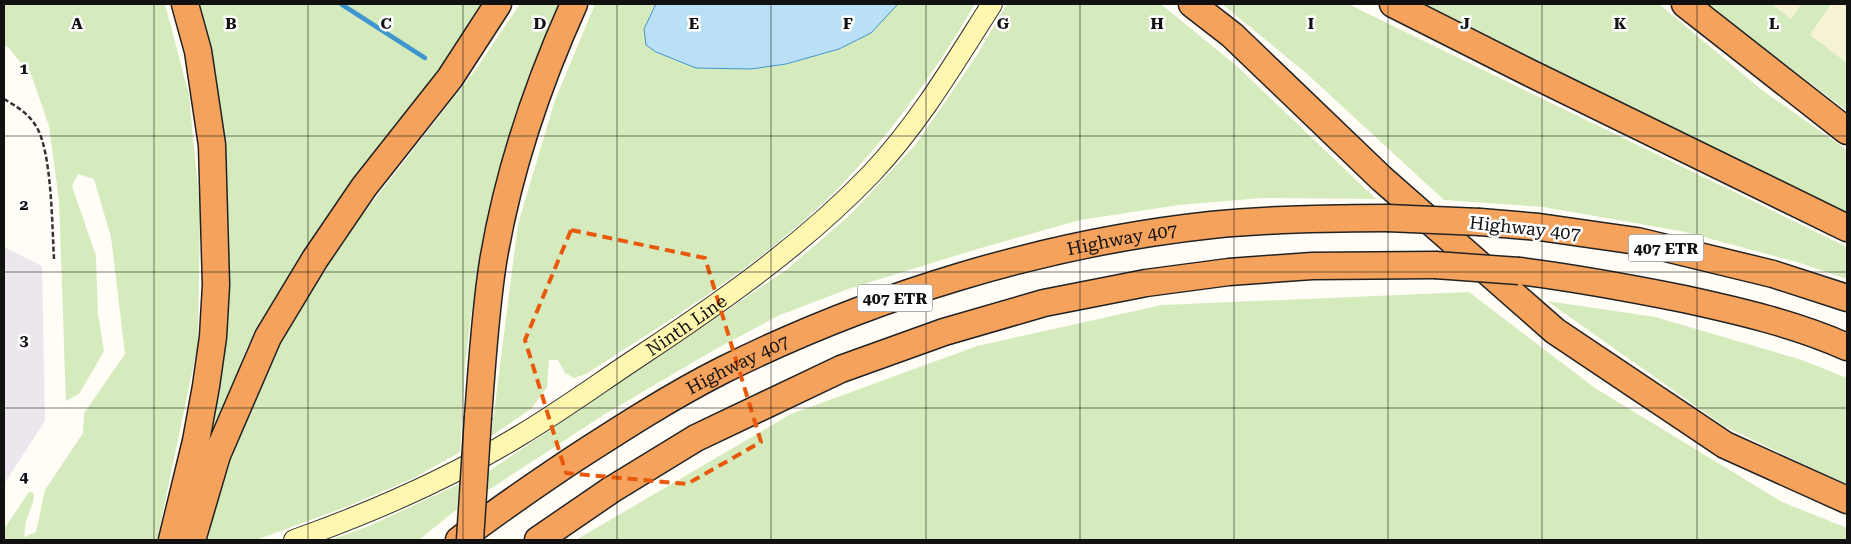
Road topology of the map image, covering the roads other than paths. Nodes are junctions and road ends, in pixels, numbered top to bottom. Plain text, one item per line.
1 (185, 4) edge
2 (498, 4) edge
3 (574, 4) edge
4 (992, 4) edge
5 (1192, 4) edge
6 (1393, 4) edge
7 (1685, 4) edge
8 (1847, 131) edge
9 (1847, 228) edge
10 (1847, 298) edge
11 (1847, 348) edge
12 (1847, 500) edge
13 (172, 540) edge
14 (192, 540) edge
15 (294, 540) edge
16 (459, 540) edge
17 (470, 540) edge
18 (538, 540) edge

1 - 13 highway
2 - 14 highway
3 - 17 highway, bridge
4 - 15 main road, Ninth Line
5 - 12 highway
6 - 9 highway
7 - 8 highway
10 - 16 highway, Highway 407 / 407 ETR, bridge
11 - 18 highway, 407 ETR, bridge

